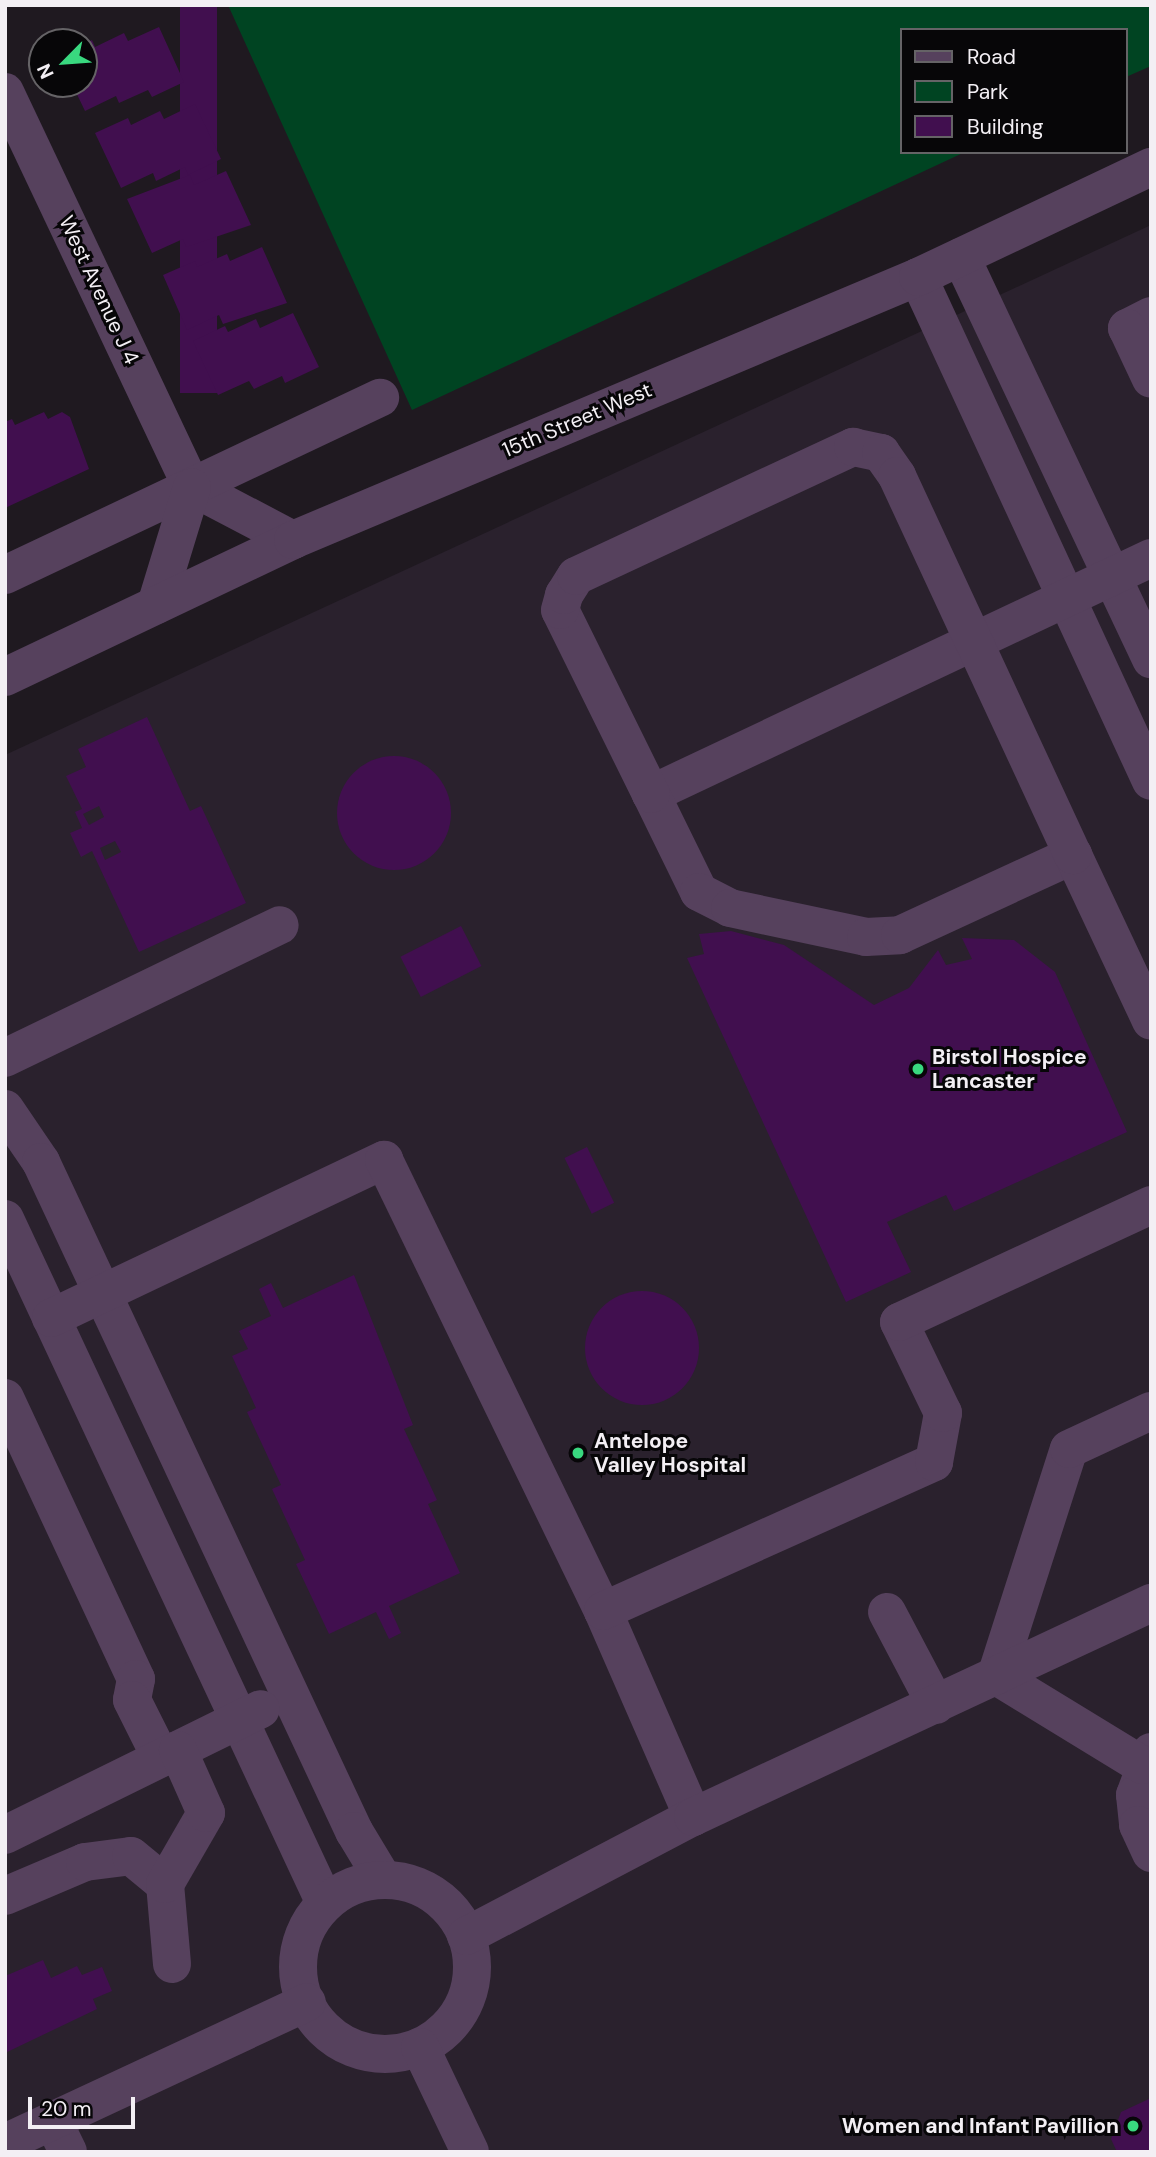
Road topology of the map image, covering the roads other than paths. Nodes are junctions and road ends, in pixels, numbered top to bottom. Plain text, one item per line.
1 (5, 92) edge
2 (1151, 167) edge
3 (961, 257) junction
4 (918, 277) junction
5 (1151, 316) edge
6 (1151, 380) edge
7 (380, 398) dead end
8 (192, 487) junction
9 (293, 540) junction
10 (1151, 558) edge
11 (5, 575) edge
12 (1112, 575) junction
13 (1066, 599) junction
14 (156, 605) junction
15 (976, 641) junction
16 (1151, 659) edge
17 (5, 677) edge
18 (1151, 781) edge
19 (651, 794) junction
20 (1073, 855) junction
21 (280, 925) dead end
22 (1151, 1021) edge
23 (5, 1058) edge
24 (5, 1110) edge
25 (1151, 1205) edge
26 (5, 1219) edge
27 (102, 1293) junction
28 (51, 1318) junction
29 (5, 1398) edge
30 (1151, 1411) edge
31 (1151, 1603) edge
32 (603, 1611) junction
33 (887, 1612) dead end
34 (996, 1676) junction
35 (289, 1695) junction
36 (936, 1705) junction
37 (239, 1719) junction
38 (170, 1754) junction
39 (1147, 1759) edge
40 (694, 1818) junction
41 (5, 1835) edge
42 (1151, 1853) edge
43 (383, 1879) junction
44 (165, 1884) junction
45 (5, 1896) edge
46 (325, 1903) junction
47 (466, 1936) junction
48 (172, 1964) dead end
49 (307, 2002) junction
50 (420, 2047) junction
51 (61, 2136) edge
52 (5, 2143) edge
53 (470, 2152) edge

1 - 8 street, West Avenue J 4
2 - 3 street, 15th Street West
3 - 4 street, 15th Street West
3 - 12 street
4 - 9 street, 15th Street West
4 - 13 street
5 - 6 street
7 - 8 street
8 - 9 street
8 - 11 street
8 - 14 street
9 - 14 street, 15th Street West
10 - 12 street
12 - 13 street
12 - 16 street
13 - 15 street
13 - 18 street
14 - 17 street, 15th Street West
15 - 19 street
15 - 19 street
15 - 20 street
19 - 20 street
20 - 22 street
21 - 23 street
24 - 27 street
25 - 32 street
26 - 28 street
27 - 28 street
27 - 32 street
27 - 35 street
28 - 37 street
29 - 38 street
30 - 34 street
31 - 34 street
32 - 40 street
33 - 36 street
34 - 36 street
34 - 39 street
35 - 37 street
35 - 43 street
36 - 40 street
37 - 38 street
37 - 46 street
38 - 41 street
38 - 44 street
39 - 42 street
40 - 47 street
43 - 46 street
43 - 47 street
44 - 45 street
44 - 48 street
46 - 49 street
47 - 50 street
49 - 50 street
49 - 51 street
50 - 53 street
51 - 52 street

